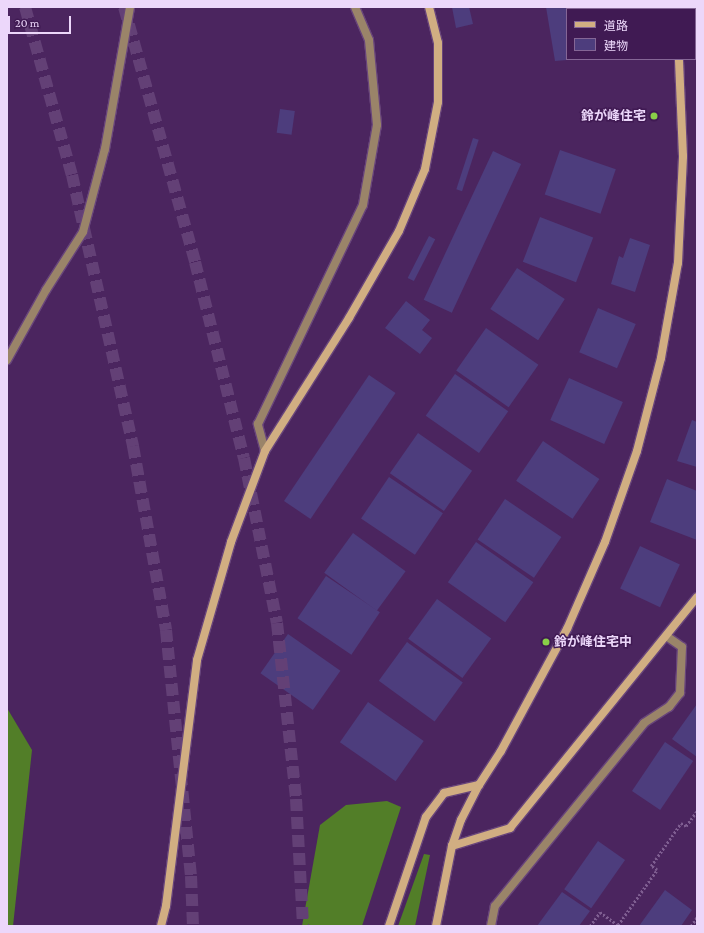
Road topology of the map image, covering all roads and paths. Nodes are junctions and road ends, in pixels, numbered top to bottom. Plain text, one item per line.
1 (130, 7) edge
2 (355, 7) edge
3 (429, 7) edge
4 (679, 60) edge
5 (7, 360) edge
6 (265, 451) junction
7 (697, 597) edge
8 (666, 636) junction
9 (478, 785) junction
10 (697, 811) edge
11 (452, 846) junction
12 (697, 918) edge
13 (161, 926) edge
14 (389, 926) edge
15 (436, 926) edge
16 (491, 926) edge
17 (590, 926) edge
18 (691, 926) edge

1 - 5 street
2 - 6 street
3 - 6 street
4 - 9 street
6 - 13 street
7 - 8 street
8 - 11 street
8 - 16 street
9 - 11 street
9 - 14 street
10 - 17 path
11 - 15 street
12 - 18 path

